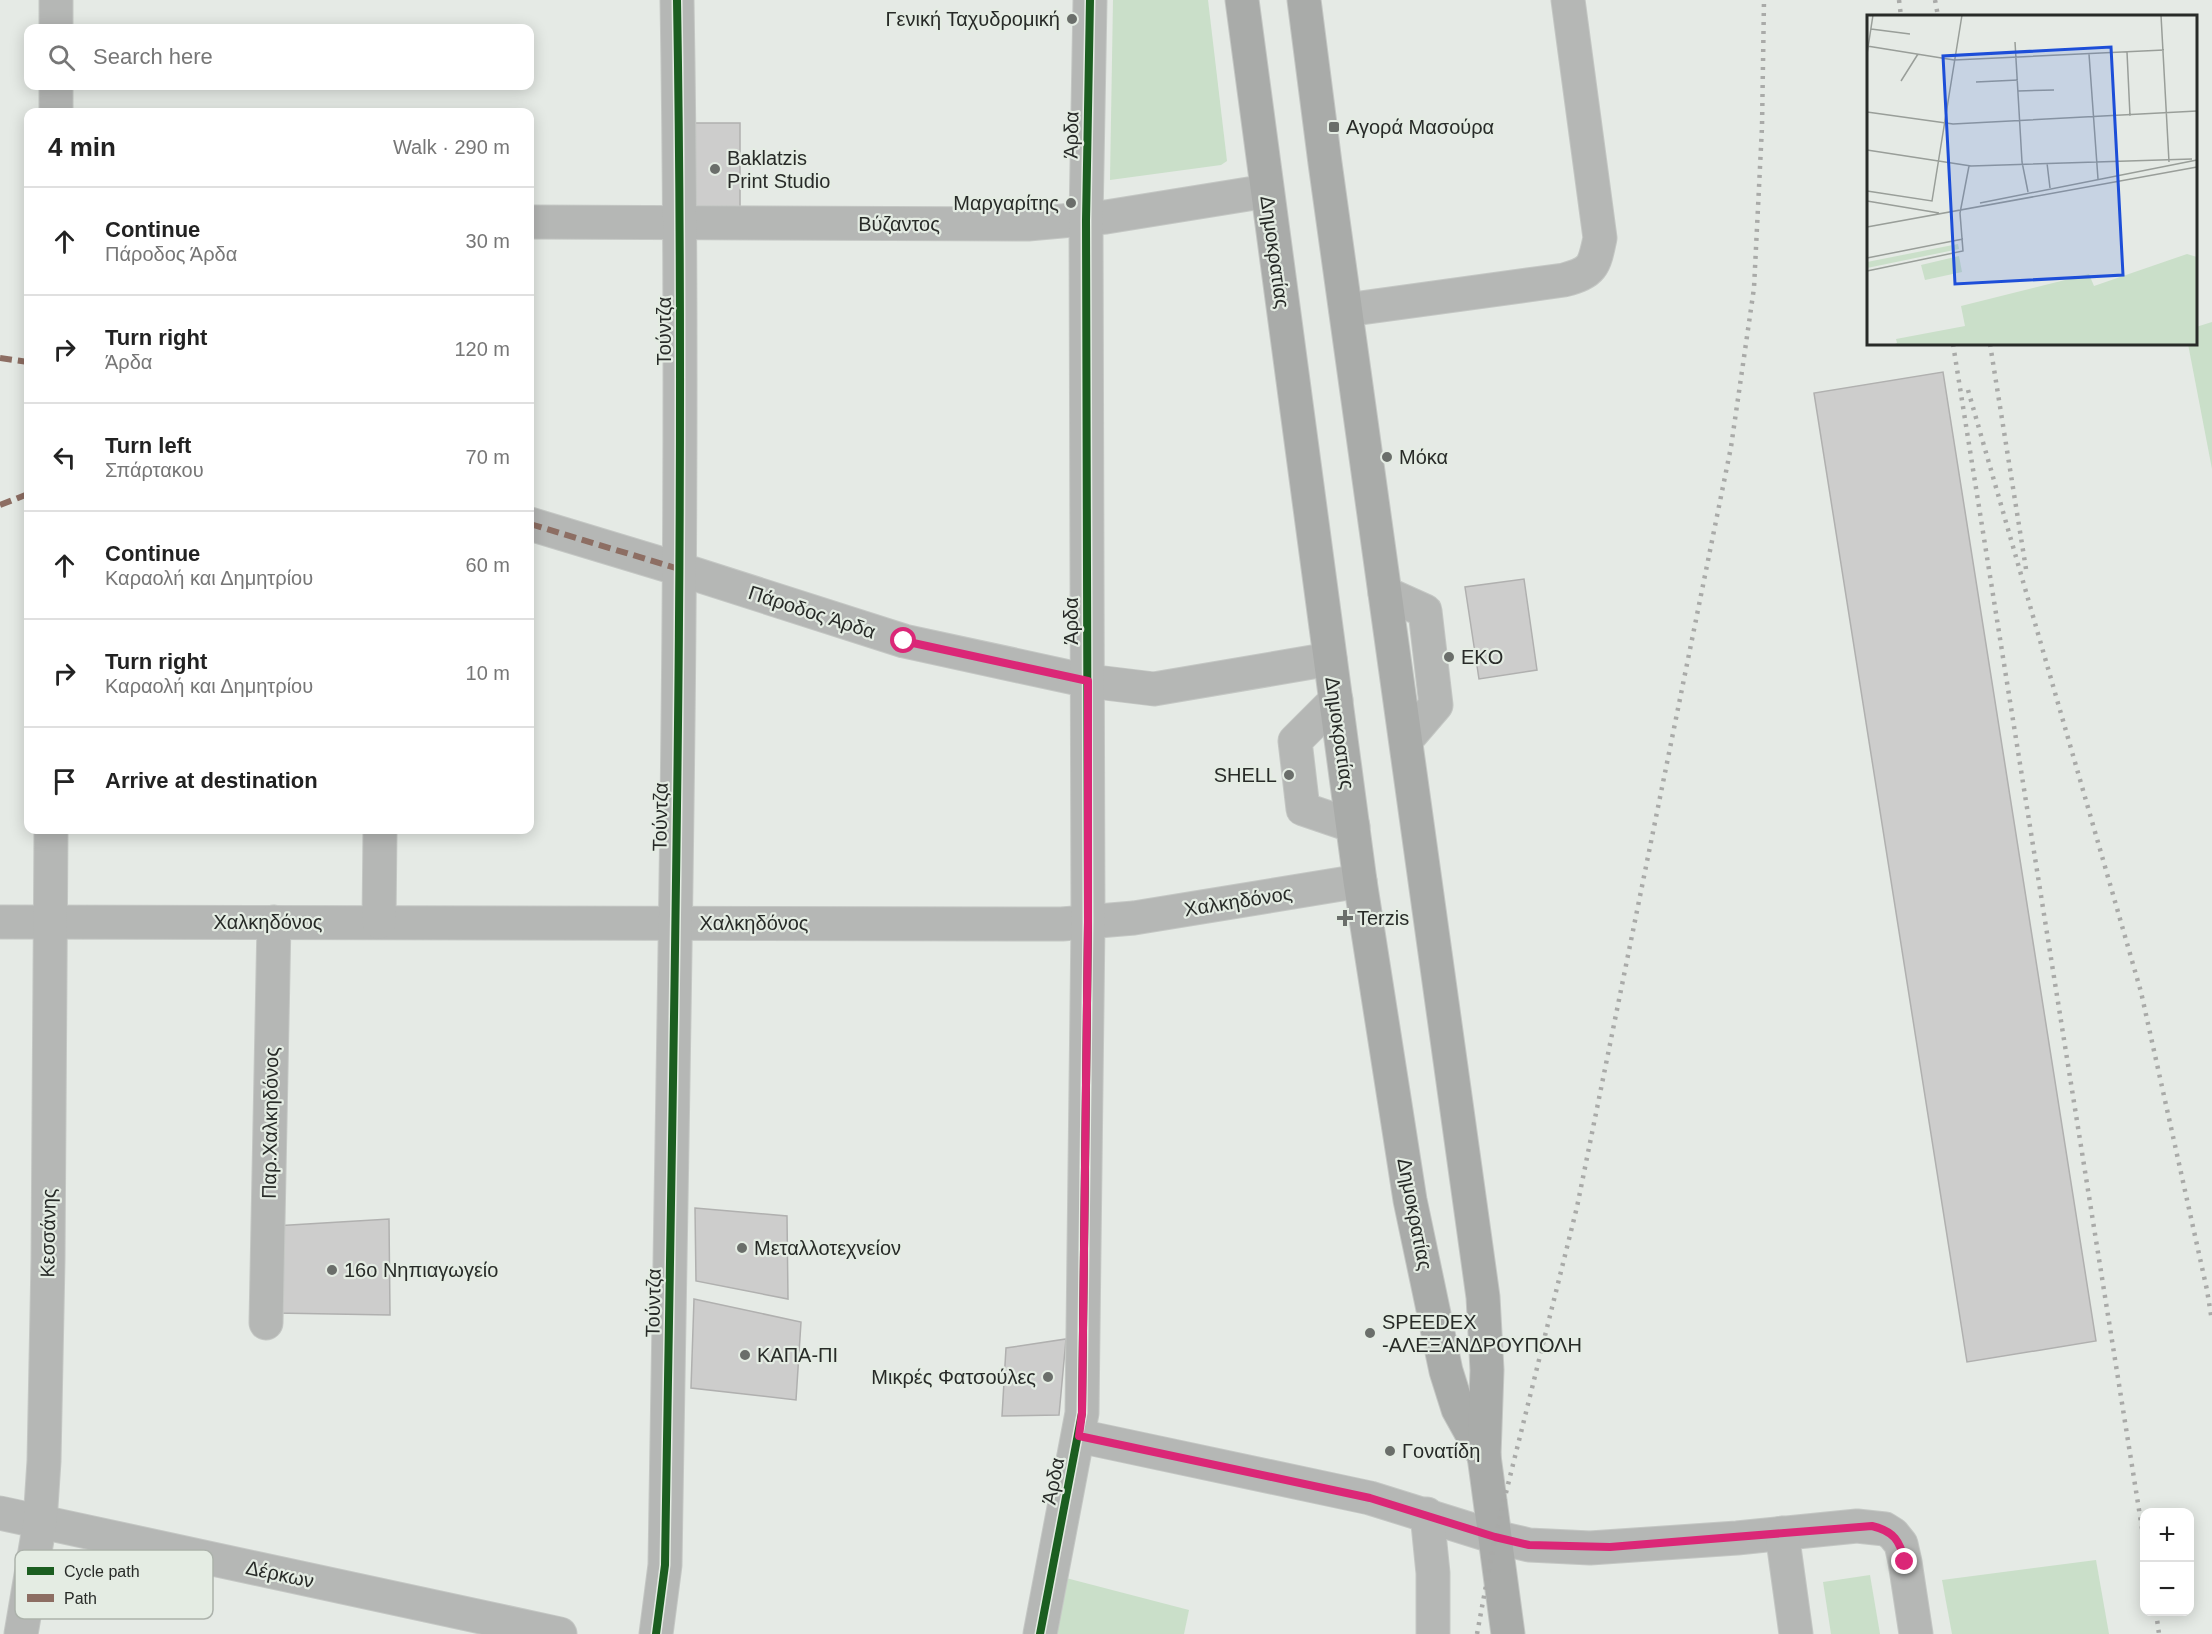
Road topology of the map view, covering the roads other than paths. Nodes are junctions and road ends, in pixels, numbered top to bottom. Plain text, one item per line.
1 (56, 0) edge
2 (677, 0) edge
3 (1090, 0) edge
4 (1242, 0) edge
5 (1304, 0) edge
6 (1568, 0) edge
7 (56, 24) edge
8 (56, 90) edge
9 (56, 108) edge
10 (1267, 191) junction
11 (1086, 220) junction
12 (534, 222) edge
13 (681, 223) junction
14 (1346, 309) junction
15 (534, 525) edge
16 (679, 569) junction
17 (1330, 659) junction
18 (1088, 681) junction
19 (1336, 700) junction
20 (1353, 826) junction
21 (51, 834) edge
22 (380, 834) edge
23 (1360, 881) junction
24 (50, 921) junction
25 (0, 922) edge
26 (274, 922) junction
27 (379, 922) junction
28 (1088, 922) junction
29 (675, 923) junction
30 (266, 1323) dead end
31 (1079, 1436) junction
32 (1484, 1456) junction
33 (0, 1513) edge
34 (1426, 1514) junction
35 (40, 1522) junction
36 (1782, 1533) junction
37 (1495, 1537) junction
38 (35, 1550) edge
39 (170, 1550) edge
40 (213, 1559) edge
41 (24, 1619) edge
42 (21, 1634) edge
43 (560, 1634) edge
44 (656, 1634) edge
45 (1040, 1634) edge
46 (1434, 1634) edge
47 (1508, 1634) edge
48 (1796, 1634) edge
49 (1916, 1634) edge

1 - 7 street
2 - 13 street, Τούντζα
3 - 11 street, Άρδα
4 - 10 highway, Δημοκρατίας
5 - 14 highway, Δημοκρατίας
6 - 14 street
8 - 9 street
10 - 11 street, Βύζαντος
10 - 17 highway, Δημοκρατίας
11 - 13 street, Βύζαντος
11 - 18 street, Άρδα
12 - 13 street, Βύζαντος
13 - 16 street, Τούντζα
14 - 32 highway, Δημοκρατίας
15 - 16 street, Πάροδος Άρδα
16 - 18 street, Πάροδος Άρδα
16 - 29 street, Τούντζα
17 - 18 street, Πάροδος Άρδα
17 - 19 highway, Δημοκρατίας
18 - 28 street, Άρδα
19 - 20 highway, Δημοκρατίας
19 - 20 street
20 - 23 highway, Δημοκρατίας
21 - 24 street, Κεσσάνης
22 - 27 street
23 - 28 street, Χαλκηδόνος
23 - 32 highway, Δημοκρατίας
24 - 25 street, Χαλκηδόνος
24 - 26 street, Χαλκηδόνος
24 - 35 street, Κεσσάνης
26 - 27 street, Χαλκηδόνος
26 - 30 street, Παρ.Χαλκηδόνος
27 - 29 street, Χαλκηδόνος
28 - 29 street, Χαλκηδόνος
28 - 31 street, Άρδα
29 - 44 street, Τούντζα
31 - 34 street
31 - 45 street, Άρδα
32 - 37 highway, Δημοκρατίας
33 - 35 street, Δέρκων
34 - 37 street
34 - 46 street
35 - 38 street, Κεσσάνης
35 - 39 street, Δέρκων
36 - 37 street
36 - 48 street
36 - 49 street
37 - 47 highway, Δημοκρατίας
40 - 43 street, Δέρκων
41 - 42 street, Κεσσάνης

